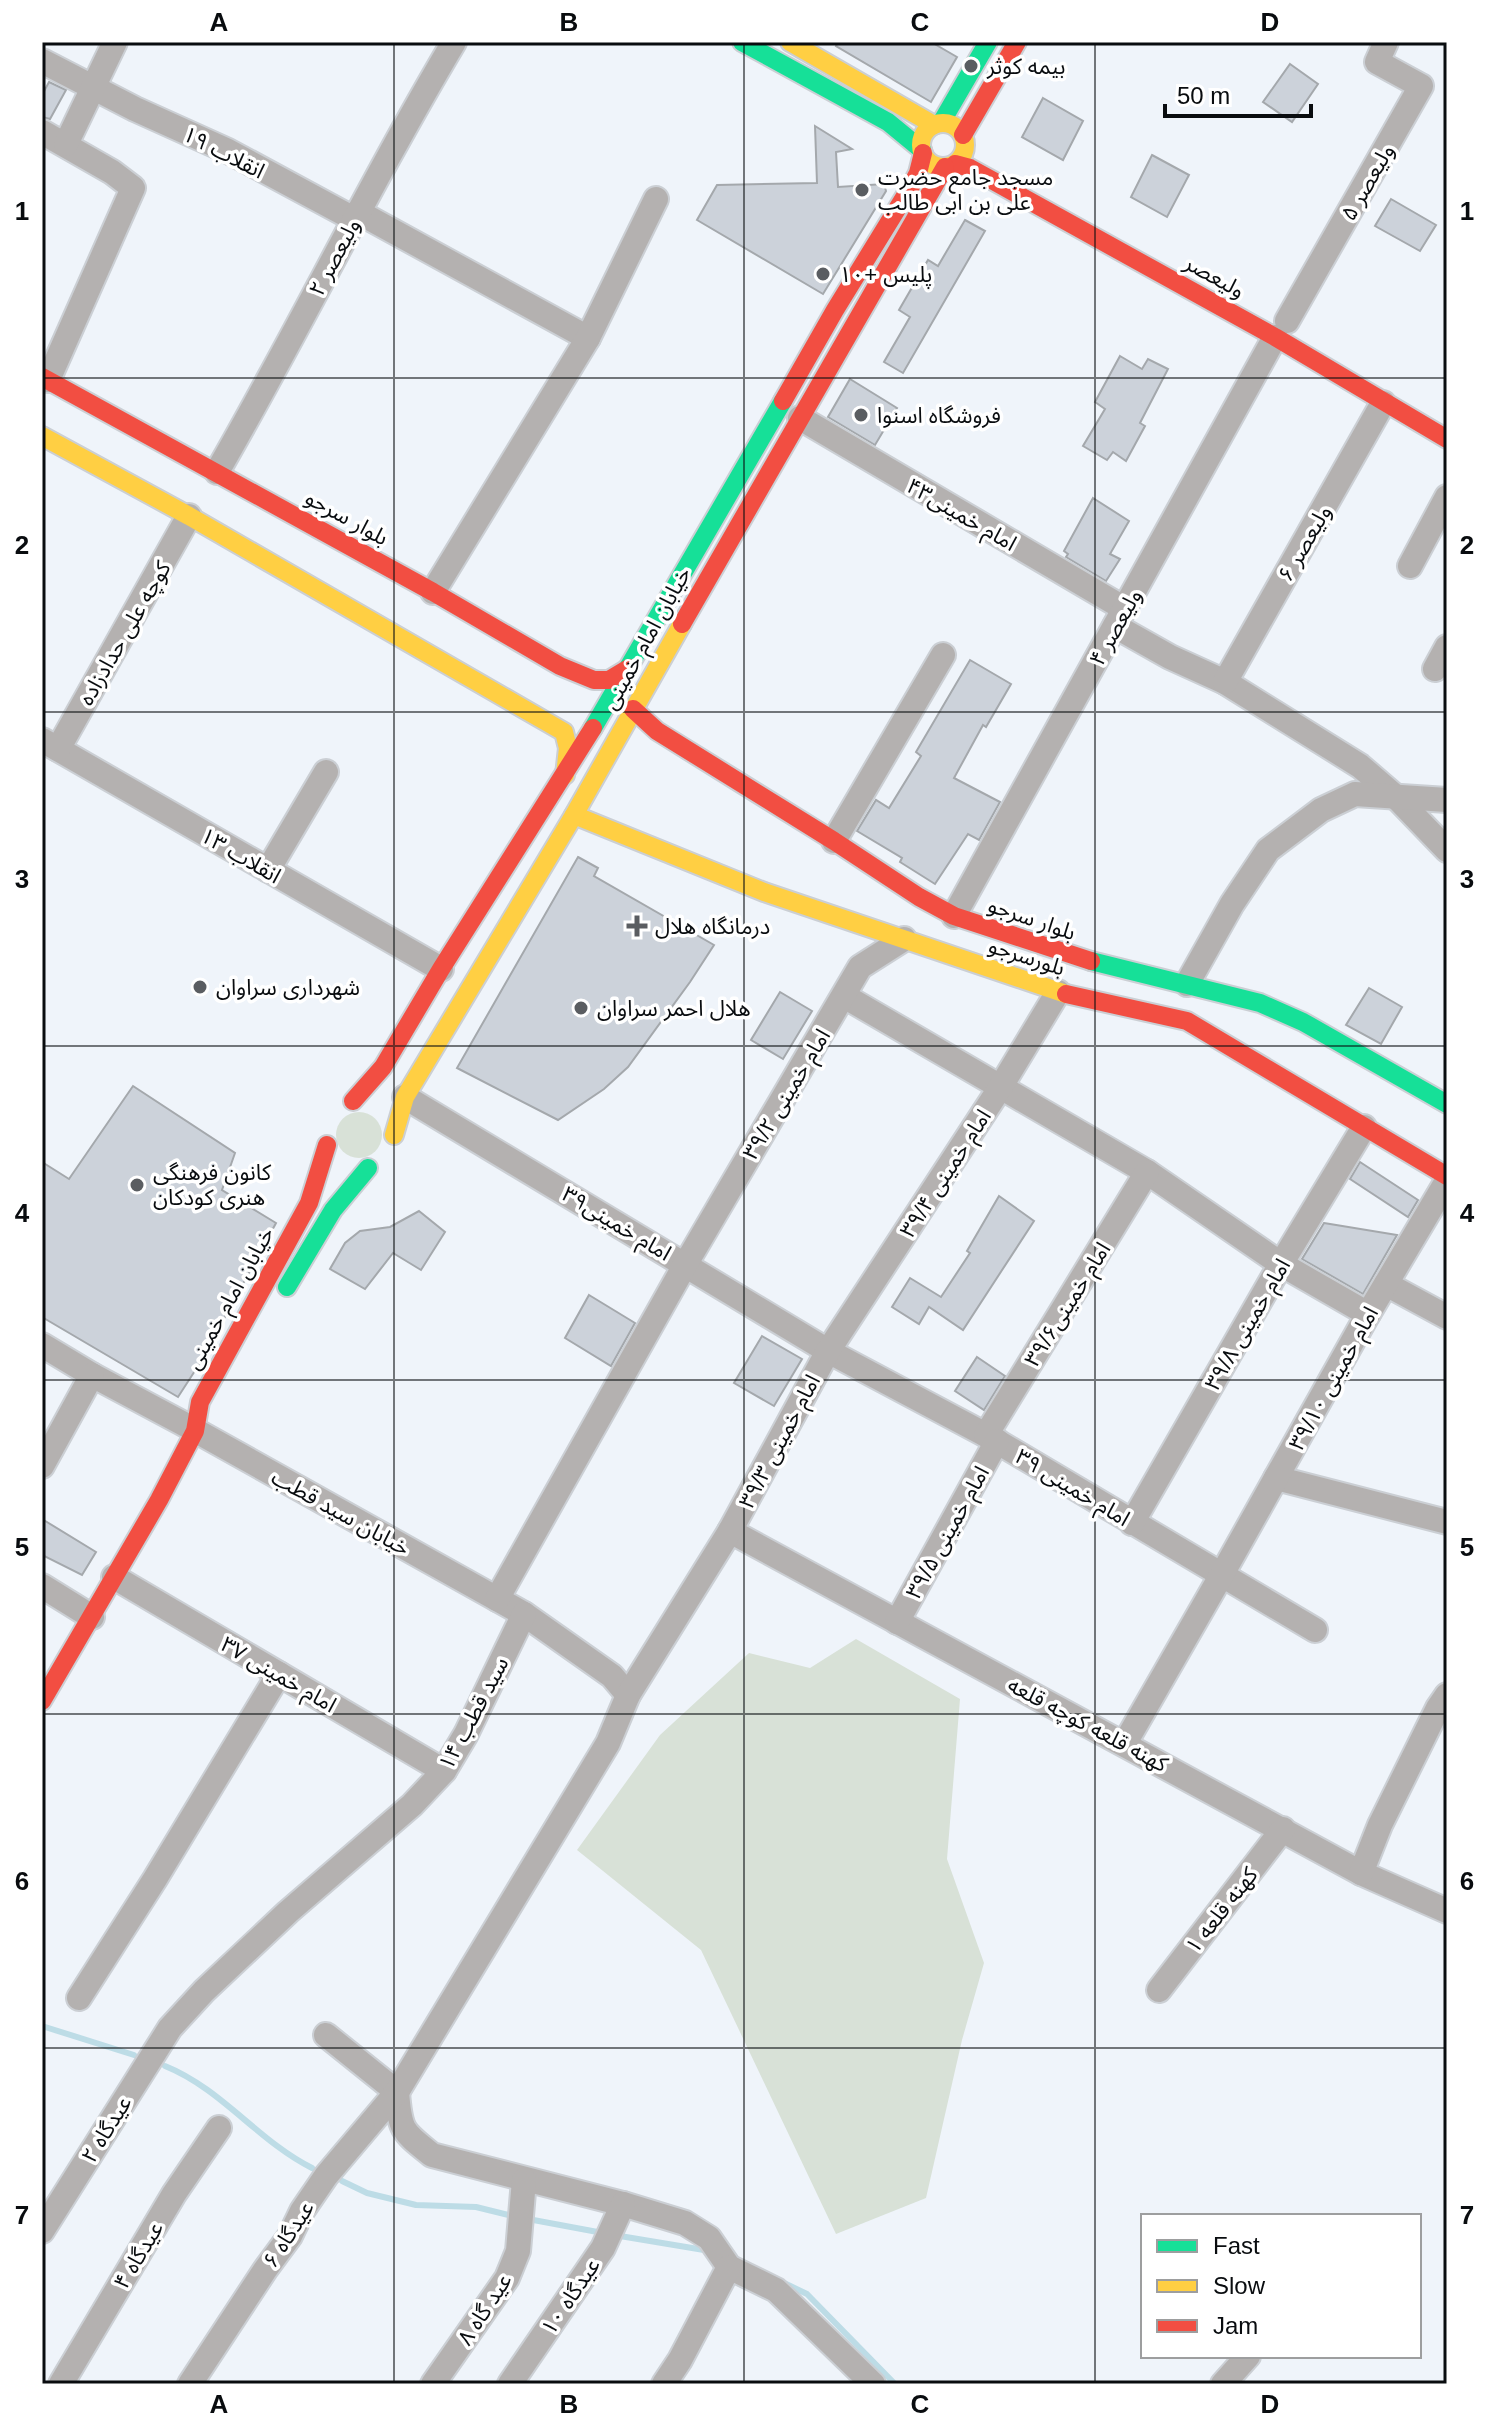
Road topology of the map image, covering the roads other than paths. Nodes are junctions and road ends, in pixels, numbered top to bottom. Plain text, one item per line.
1 (115, 42) edge
2 (454, 42) edge
3 (742, 42) edge
4 (790, 42) edge
5 (988, 42) edge
6 (1017, 42) edge
7 (1382, 52) edge
8 (42, 61) edge
9 (94, 87) junction
10 (938, 124) junction
11 (42, 132) edge
12 (964, 138) junction
13 (66, 144) junction
14 (922, 151) junction
15 (950, 165) junction
16 (1055, 194) dead end
17 (656, 199) dead end
18 (356, 216) junction
19 (1284, 325) junction
20 (588, 338) junction
21 (45, 378) edge
22 (1383, 403) junction
23 (800, 418) junction
24 (42, 436) edge
25 (1447, 439) edge
26 (214, 478) junction
27 (1447, 497) edge
28 (193, 511) junction
29 (1410, 566) dead end
30 (433, 592) junction
31 (1120, 617) junction
32 (1447, 647) edge
33 (943, 655) dead end
34 (629, 668) junction
35 (1435, 669) dead end
36 (594, 680) junction
37 (1225, 682) junction
38 (633, 709) junction
39 (564, 732) junction
40 (50, 744) edge
41 (326, 772) dead end
42 (565, 775) junction
43 (1396, 797) junction
44 (1447, 800) edge
45 (574, 815) junction
46 (834, 841) junction
47 (1447, 850) edge
48 (268, 870) junction
49 (954, 916) junction
50 (904, 939) junction
51 (441, 969) junction
52 (1065, 974) junction
53 (1187, 984) junction
54 (844, 996) junction
55 (1173, 1016) junction
56 (1000, 1088) junction
57 (405, 1097) junction
58 (1447, 1104) edge
59 (339, 1112) junction
60 (1364, 1127) junction
61 (394, 1135) junction
62 (327, 1145) junction
63 (368, 1168) junction
64 (1147, 1172) junction
65 (1447, 1179) edge
66 (1281, 1264) junction
67 (685, 1265) junction
68 (1386, 1284) junction
69 (277, 1304) dead end
70 (1368, 1314) junction
71 (1447, 1317) edge
72 (42, 1345) edge
73 (828, 1351) junction
74 (92, 1375) junction
75 (214, 1413) dead end
76 (195, 1431) junction
77 (992, 1438) junction
78 (42, 1466) edge
79 (1276, 1478) junction
80 (1447, 1522) edge
81 (1132, 1523) junction
82 (730, 1531) junction
83 (1221, 1576) junction
84 (114, 1577) junction
85 (42, 1586) edge
86 (497, 1599) junction
87 (524, 1614) junction
88 (92, 1617) junction
89 (897, 1622) junction
90 (1315, 1630) dead end
91 (279, 1674) junction
92 (628, 1695) junction
93 (1447, 1695) edge
94 (42, 1701) edge
95 (1125, 1743) junction
96 (444, 1771) junction
97 (1283, 1829) junction
98 (1361, 1873) junction
99 (1447, 1911) edge
100 (1159, 1990) dead end
101 (79, 1998) dead end
102 (170, 2028) joint
103 (326, 2035) dead end
104 (397, 2092) junction
105 (219, 2128) dead end
106 (524, 2180) junction
107 (623, 2204) junction
108 (42, 2231) edge
109 (729, 2267) junction
110 (1246, 2358) edge
111 (845, 2375) edge
112 (61, 2384) edge
113 (190, 2384) edge
114 (433, 2384) edge
115 (510, 2384) edge
116 (664, 2384) edge
117 (873, 2384) edge
118 (1223, 2384) edge

1 - 9 street
2 - 18 street, ولیعصر ۲
3 - 14 main road
4 - 10 main road
5 - 10 main road
6 - 12 main road
7 - 19 street, ولیعصر ۵
8 - 9 street, انقلاب ۱۹
9 - 13 street
9 - 18 street, انقلاب ۱۹
10 - 12 main road
10 - 14 main road
11 - 13 street
12 - 15 main road
12 - 16 main road
13 - 21 street
14 - 15 main road
14 - 34 main road, خیابان امام خمینی
15 - 19 main road, ولیعصر
15 - 23 main road, خیابان امام خمینی
17 - 20 street
18 - 20 street, انقلاب ۱۹
18 - 26 street, ولیعصر ۲
19 - 22 main road, ولیعصر
19 - 31 street, ولیعصر ۴
20 - 30 street
21 - 26 main road, بلوار سرجو
22 - 25 main road, ولیعصر
22 - 37 street, ولیعصر ۶
23 - 31 street, امام خمینی۴۳
23 - 38 main road, خیابان امام خمینی
24 - 28 main road
26 - 30 main road, بلوار سرجو
27 - 29 street
28 - 39 main road
28 - 40 street, کوچه علی حدادزاده
30 - 36 main road, بلوار سرجو
31 - 37 street, امام خمینی۴۳
31 - 49 street, ولیعصر ۴
32 - 35 street
33 - 46 street
34 - 36 main road
34 - 42 main road, خیابان امام خمینی
36 - 39 main road
37 - 43 street, امام خمینی۴۳
38 - 45 main road, خیابان امام خمینی
38 - 46 main road, بلوار سرجو
39 - 42 main road
40 - 48 street, انقلاب ۱۳
41 - 48 street
42 - 51 main road, خیابان امام خمینی
43 - 44 street
43 - 47 street, امام خمینی۴۳
43 - 53 street
45 - 50 main road, بلورسرجو
45 - 57 main road, خیابان امام خمینی
46 - 49 main road, بلوار سرجو
48 - 51 street, انقلاب ۱۳
49 - 52 main road, بلوار سرجو
50 - 52 main road, بلورسرجو
50 - 54 street, امام خمینی ۳۹/۲
51 - 59 main road, خیابان امام خمینی
52 - 53 main road, بلوار سرجو
52 - 55 main road, بلورسرجو
52 - 56 street, امام خمینی ۳۹/۴
53 - 55 main road
53 - 58 main road, بلوار سرجو
54 - 56 street
54 - 67 street, امام خمینی ۳۹/۲
55 - 60 main road, بلورسرجو
56 - 64 street
56 - 73 street, امام خمینی ۳۹/۴
57 - 61 main road, خیابان امام خمینی
57 - 67 street, امام خمینی۳۹
59 - 61 main road
59 - 62 main road
60 - 65 main road, بلورسرجو
60 - 66 street, امام خمینی ۳۹/۸
61 - 63 main road
62 - 63 main road
62 - 76 main road, خیابان امام خمینی
63 - 69 main road, خیابان امام خمینی
64 - 66 street
64 - 77 street, امام خمینی۳۹/۶
65 - 68 street, امام خمینی ۳۹/۱۰
66 - 70 street
66 - 81 street, امام خمینی ۳۹/۸
67 - 73 street, امام خمینی۳۹
67 - 86 street, امام خمینی ۳۹/۲
68 - 70 street, امام خمینی ۳۹/۱۰
68 - 71 street
70 - 79 street, امام خمینی ۳۹/۱۰
72 - 74 street, خیابان سید قطب
73 - 77 street, امام خمینی ۳۹
73 - 82 street, امام خمینی ۳۹/۳
74 - 76 street, خیابان سید قطب
74 - 78 street
75 - 76 main road, خیابان امام خمینی
76 - 84 main road, خیابان امام خمینی
76 - 86 street, خیابان سید قطب
77 - 81 street, امام خمینی ۳۹
77 - 89 street, امام خمینی ۳۹/۵
79 - 80 street
79 - 83 street, امام خمینی ۳۹/۱۰
81 - 83 street, امام خمینی ۳۹
82 - 89 street, کهنه قلعه کوچه قلعه
82 - 92 street, امام خمینی ۳۹/۳
83 - 90 street, امام خمینی ۳۹
83 - 95 street, امام خمینی ۳۹/۱۰
84 - 88 main road, خیابان امام خمینی
84 - 91 street, امام خمینی ۳۷
85 - 88 street
86 - 87 street, خیابان سید قطب
87 - 92 street, خیابان سید قطب
87 - 96 street, سید قطب ۱۴
88 - 94 main road, خیابان امام خمینی
89 - 95 street, کهنه قلعه کوچه قلعه
91 - 96 street, امام خمینی ۳۷
91 - 101 street
92 - 104 street, عیدگاه ۶
93 - 98 street
95 - 97 street, کهنه قلعه کوچه قلعه
96 - 102 street, سید قطب ۱۴
97 - 98 street, کهنه قلعه کوچه قلعه
97 - 100 street, کهنه قلعه ۱
98 - 99 street, کهنه قلعه کوچه قلعه
102 - 108 street, عیدگاه ۲
103 - 104 street
104 - 106 street
104 - 113 street, عیدگاه ۶
105 - 112 street, عیدگاه ۴
106 - 107 street
106 - 114 street, عید گاه ۸
107 - 109 street
107 - 115 street, عیدگاه ۱۰
109 - 111 street
109 - 116 street
110 - 118 street
111 - 117 street

